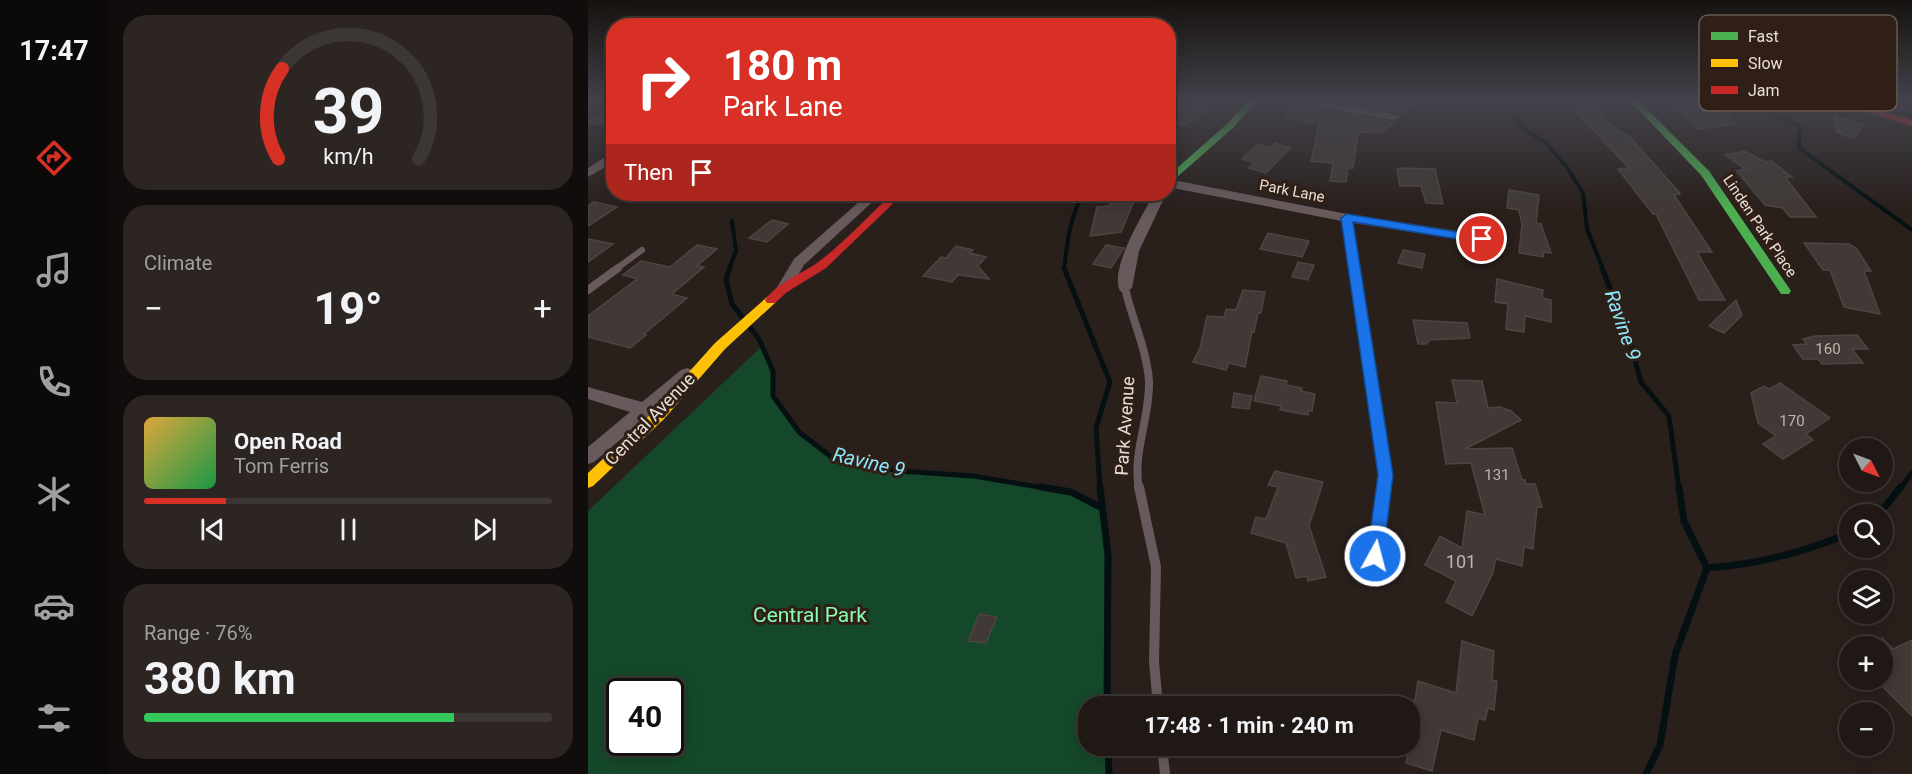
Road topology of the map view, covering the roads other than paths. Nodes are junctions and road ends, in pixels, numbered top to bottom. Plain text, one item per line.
1 (1218, 137) edge
2 (1670, 137) edge
3 (606, 162) edge
4 (588, 173) edge
5 (1176, 176) edge
6 (1176, 185) edge
7 (867, 201) edge
8 (891, 201) edge
9 (1156, 201) edge
10 (1347, 218) junction
11 (1482, 239) dead end
12 (642, 250) dead end
13 (1125, 288) joint
14 (783, 289) junction
15 (588, 290) edge
16 (1785, 291) dead end
17 (716, 351) joint
18 (588, 393) edge
19 (651, 412) junction
20 (588, 457) edge
21 (588, 482) edge
22 (1375, 556) dead end
23 (1157, 696) edge
24 (1163, 756) edge
25 (1165, 774) edge

1 - 5 street
2 - 16 street, Linden Park Place
3 - 4 street
6 - 10 street, Park Lane
7 - 14 street, Central Avenue
8 - 14 street, Central Avenue
9 - 13 street, Park Avenue
10 - 11 street, Park Lane
10 - 22 street
12 - 15 lane
13 - 23 lane, Park Avenue
14 - 17 street, Central Avenue
17 - 19 street, Central Avenue
18 - 19 street
19 - 20 street, Central Avenue
19 - 21 street, Central Avenue
24 - 25 lane

